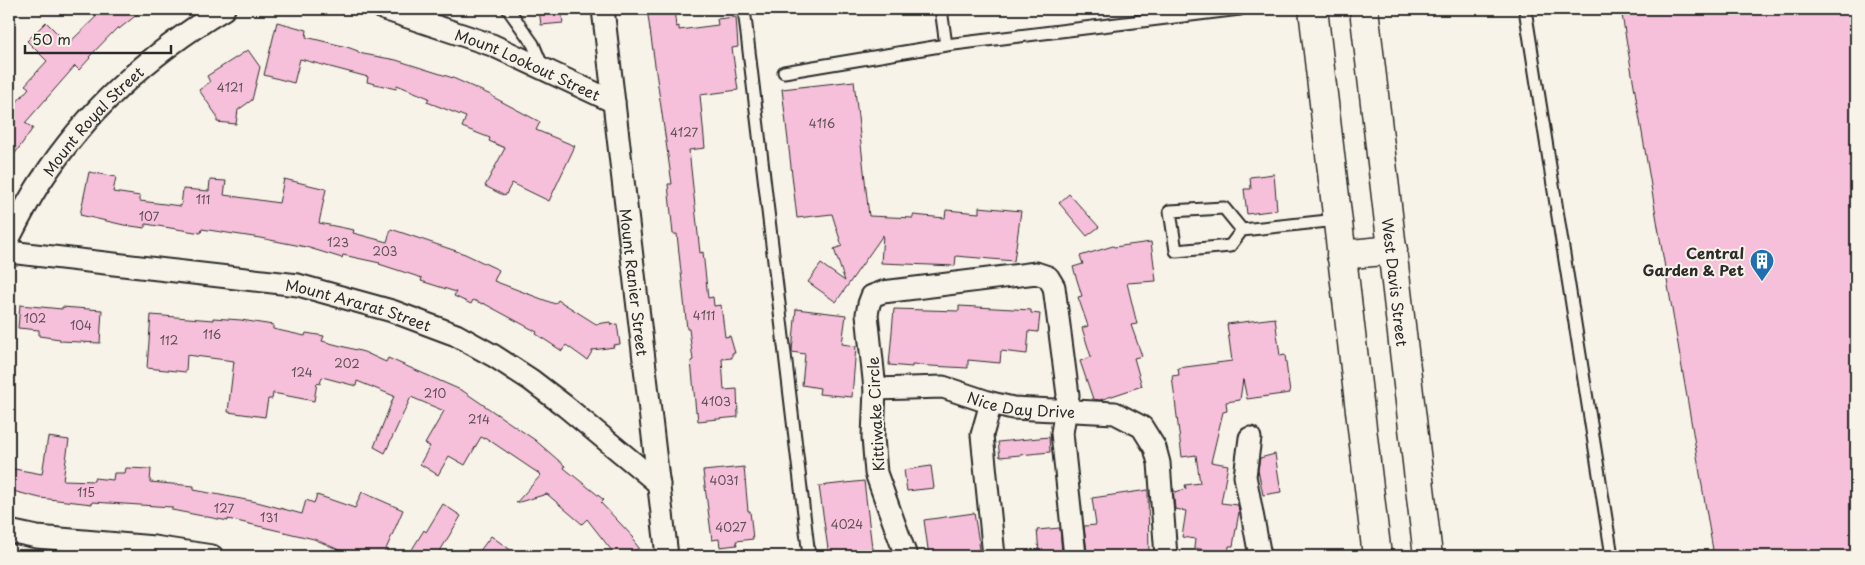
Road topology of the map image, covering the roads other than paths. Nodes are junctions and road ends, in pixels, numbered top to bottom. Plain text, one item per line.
1 (224, 9) edge
2 (384, 9) edge
3 (508, 9) edge
4 (603, 9) edge
5 (744, 9) edge
6 (941, 9) edge
7 (1240, 9) edge
8 (1312, 9) edge
9 (1364, 9) edge
10 (1525, 9) edge
11 (946, 45) junction
12 (543, 68) junction
13 (784, 72) dead end
14 (614, 102) junction
15 (1337, 220) junction
16 (1242, 230) junction
17 (9, 238) edge
18 (1393, 250) junction
19 (9, 252) edge
20 (1341, 255) junction
21 (875, 389) junction
22 (991, 403) junction
23 (1066, 411) junction
24 (1250, 438) dead end
25 (659, 484) junction
26 (9, 532) edge
27 (212, 556) edge
28 (667, 556) edge
29 (809, 556) edge
30 (906, 556) edge
31 (994, 556) edge
32 (1075, 556) edge
33 (1166, 556) edge
34 (1260, 556) edge
35 (1373, 556) edge
36 (1428, 556) edge
37 (1612, 556) edge

1 - 17 street, Mount Royal Street
2 - 12 street, Mount Lookout Street
3 - 12 lane
4 - 14 street, Mount Ranier Street
5 - 29 lane
6 - 11 lane
7 - 11 lane
8 - 15 main road
9 - 18 main road, West Davis Street
10 - 37 lane
11 - 13 lane
12 - 14 street, Mount Lookout Street
14 - 25 street, Mount Ranier Street
15 - 16 lane
15 - 20 main road
16 - 16 lane
18 - 20 main road
18 - 36 main road, West Davis Street
19 - 25 street, Mount Ararat Street
20 - 35 main road
21 - 22 street, Nice Day Drive
21 - 23 street, Kittiwake Circle
21 - 30 street, Kittiwake Circle
22 - 23 street, Nice Day Drive
22 - 31 street
23 - 32 street
23 - 33 street, Nice Day Drive
24 - 34 street
25 - 28 street, Mount Ranier Street
26 - 27 street

